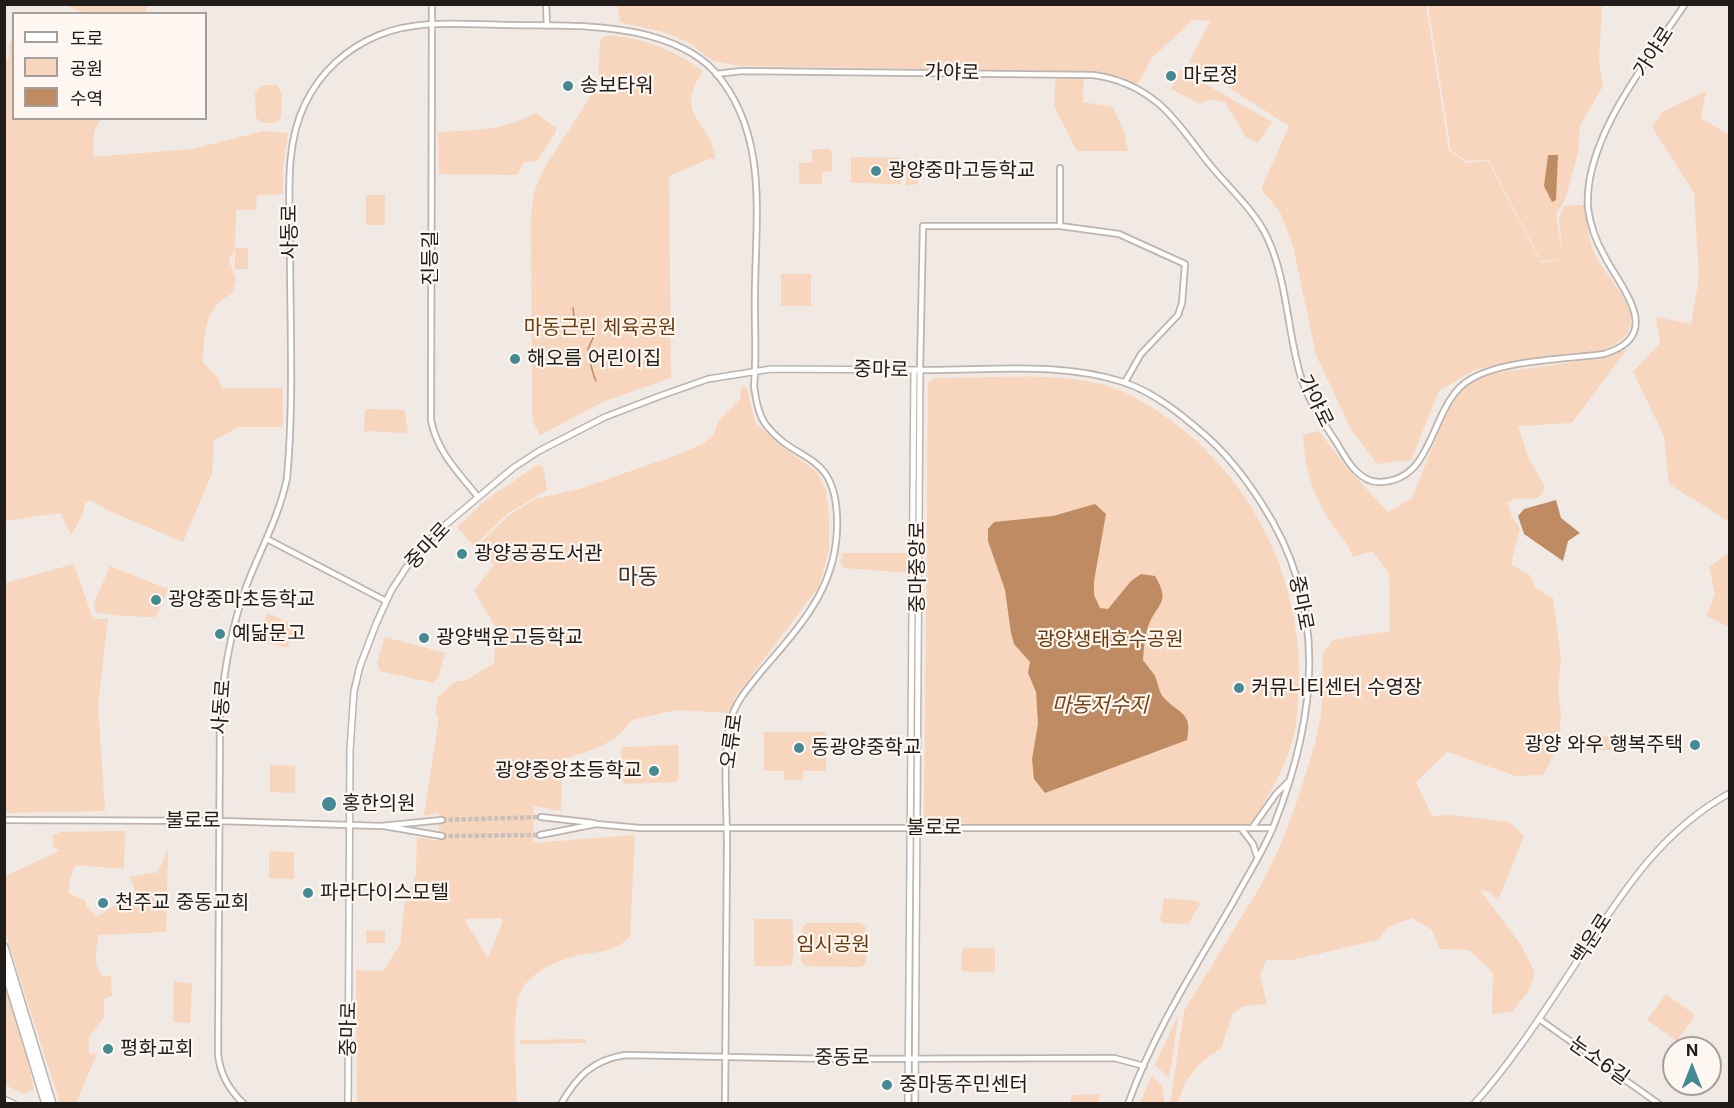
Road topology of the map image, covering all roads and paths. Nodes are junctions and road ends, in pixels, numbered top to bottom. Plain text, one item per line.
1 (432, 4) edge
2 (546, 4) edge
3 (1685, 4) edge
4 (432, 24) junction
5 (547, 26) junction
6 (716, 74) junction
7 (1060, 168) dead end
8 (1060, 226) junction
9 (917, 370) junction
10 (755, 371) junction
11 (1125, 382) junction
12 (478, 497) junction
13 (267, 539) junction
14 (386, 601) junction
15 (1291, 779) junction
16 (1730, 793) edge
17 (541, 817) tunnel mouth
18 (4, 820) edge
19 (442, 820) tunnel mouth
20 (220, 821) junction
21 (596, 824) junction
22 (350, 825) junction
23 (381, 826) junction
24 (727, 828) junction
25 (908, 828) junction
26 (916, 828) junction
27 (1241, 828) junction
28 (1273, 828) junction
29 (540, 835) tunnel mouth
30 (442, 836) tunnel mouth
31 (1256, 861) junction
32 (4, 946) edge
33 (4, 967) edge
34 (1539, 1019) junction
35 (726, 1057) junction
36 (911, 1058) junction
37 (1144, 1066) junction
38 (4, 1099) edge
39 (14, 1104) edge
40 (46, 1104) edge
41 (52, 1104) edge
42 (244, 1104) edge
43 (348, 1104) edge
44 (561, 1104) edge
45 (725, 1104) edge
46 (908, 1104) edge
47 (915, 1104) edge
48 (1128, 1104) edge
49 (1474, 1104) edge
50 (1659, 1104) edge

1 - 4 street, 진등길
2 - 5 street
3 - 6 street, 가야로
4 - 5 street, 사동로
4 - 12 street, 진등길
4 - 13 street, 사동로
5 - 6 street, 사동로
6 - 10 street, 사동로
7 - 8 street
8 - 9 street, 중마중앙로
8 - 11 street
9 - 10 main road, 중마로
9 - 11 street, 중마로
9 - 25 main road, 중마중앙로
9 - 26 main road, 중마중앙로
10 - 12 main road, 중마로
10 - 24 street, 오류로
11 - 15 street, 중마로
12 - 14 main road, 중마로
13 - 14 street
13 - 20 street, 사동로
14 - 22 main road, 중마로
15 - 27 street
15 - 28 street, 중마로
16 - 34 main road, 백운로
17 - 21 street, 불로로
18 - 20 street, 불로로
19 - 23 street, 불로로
20 - 22 street, 불로로
20 - 42 street, 사동로
21 - 24 street, 불로로
21 - 29 street, 불로로
22 - 23 street, 불로로
22 - 43 main road, 중마로
23 - 30 street, 불로로
24 - 25 street, 불로로
24 - 35 street, 오류로
25 - 26 street, 불로로
25 - 36 main road, 중마중앙로
26 - 27 street, 불로로
26 - 36 main road, 중마중앙로
27 - 28 street, 불로로
27 - 31 street
28 - 31 street, 중마로
31 - 37 street, 중마로
32 - 41 highway
33 - 40 highway
34 - 49 main road, 백운로
34 - 50 street, 눈소6길
35 - 36 street, 중동로
35 - 44 street, 중동로
35 - 45 street, 오류로
36 - 37 street, 중동로
36 - 46 main road, 중마중앙로
36 - 47 main road, 중마중앙로
37 - 48 street, 중마로
38 - 39 main road

